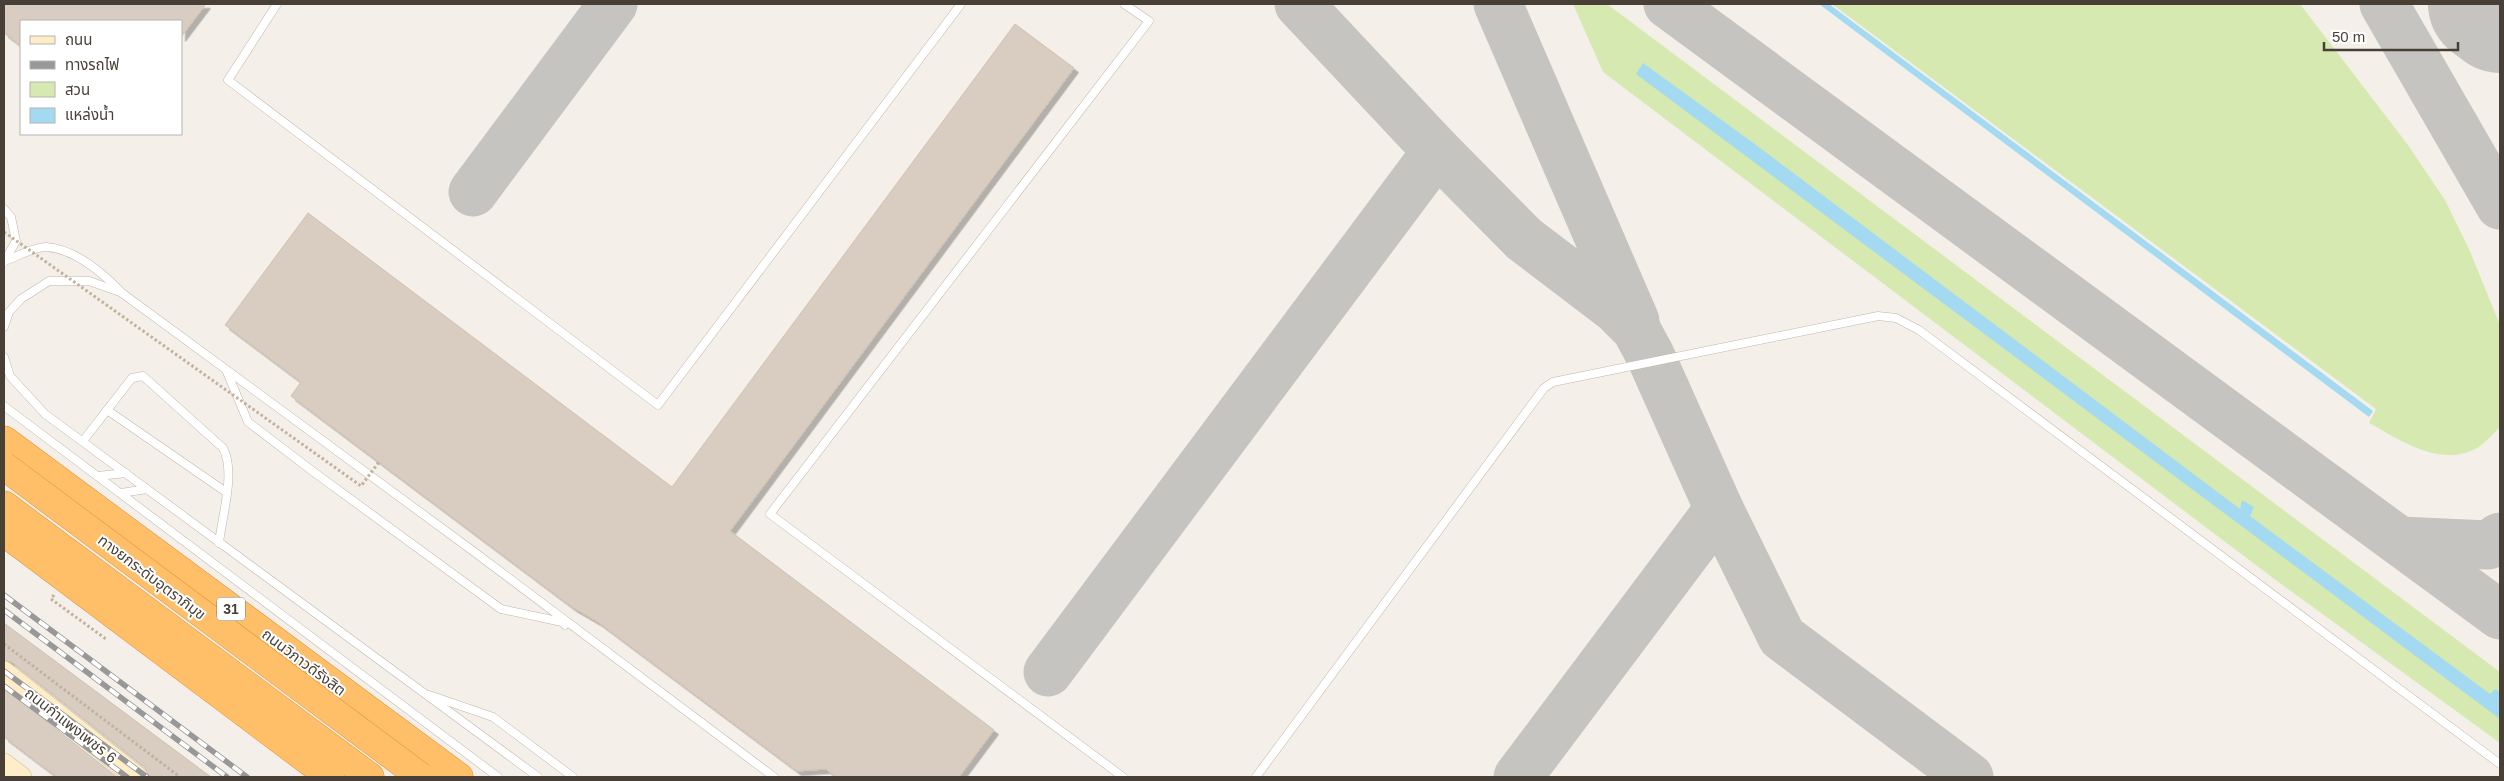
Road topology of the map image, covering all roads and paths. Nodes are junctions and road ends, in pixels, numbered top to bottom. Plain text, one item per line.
1 (277, 4) edge
2 (961, 4) edge
3 (1124, 4) edge
4 (4, 209) edge
5 (4, 232) edge
6 (4, 262) edge
7 (122, 293) junction
8 (6, 314) edge
9 (4, 327) edge
10 (4, 357) edge
11 (226, 370) junction
12 (4, 406) edge
13 (107, 410) junction
14 (4, 440) edge
15 (83, 441) junction
16 (379, 462) dead end
17 (4, 466) edge
18 (126, 473) junction
19 (98, 476) junction
20 (147, 489) junction
21 (226, 492) junction
22 (121, 493) junction
23 (4, 505) edge
24 (4, 532) edge
25 (219, 543) junction
26 (4, 644) edge
27 (4, 672) edge
28 (419, 691) junction
29 (4, 764) edge
30 (2500, 764) edge
31 (22, 777) edge
32 (138, 777) edge
33 (180, 777) edge
34 (330, 777) edge
35 (370, 777) edge
36 (421, 777) edge
37 (459, 777) edge
38 (498, 777) edge
39 (538, 777) edge
40 (573, 777) edge
41 (769, 777) edge
42 (774, 777) edge
43 (1123, 777) edge
44 (1256, 777) edge

1 - 2 lane
3 - 43 lane
4 - 6 lane
5 - 16 path, bridge
6 - 7 lane
7 - 8 lane
7 - 11 lane
8 - 9 lane
10 - 15 lane
11 - 41 lane
11 - 42 lane
12 - 19 lane
13 - 15 lane
13 - 21 lane
13 - 21 lane
14 - 37 highway, ถนนวิภาวดีรังสิต / 31
15 - 18 lane
17 - 36 highway, ทางยกระดับอุตราภิมุข / 31, bridge
18 - 19 lane
18 - 20 lane
19 - 22 lane
20 - 22 lane
20 - 25 lane
21 - 25 lane
22 - 38 lane
23 - 35 highway, ทางยกระดับอุตราภิมุข
24 - 34 highway
25 - 28 lane
26 - 33 path
27 - 32 main road, ถนนกำแพงเพชร 6
28 - 39 lane
28 - 40 lane
29 - 31 main road
30 - 44 lane

